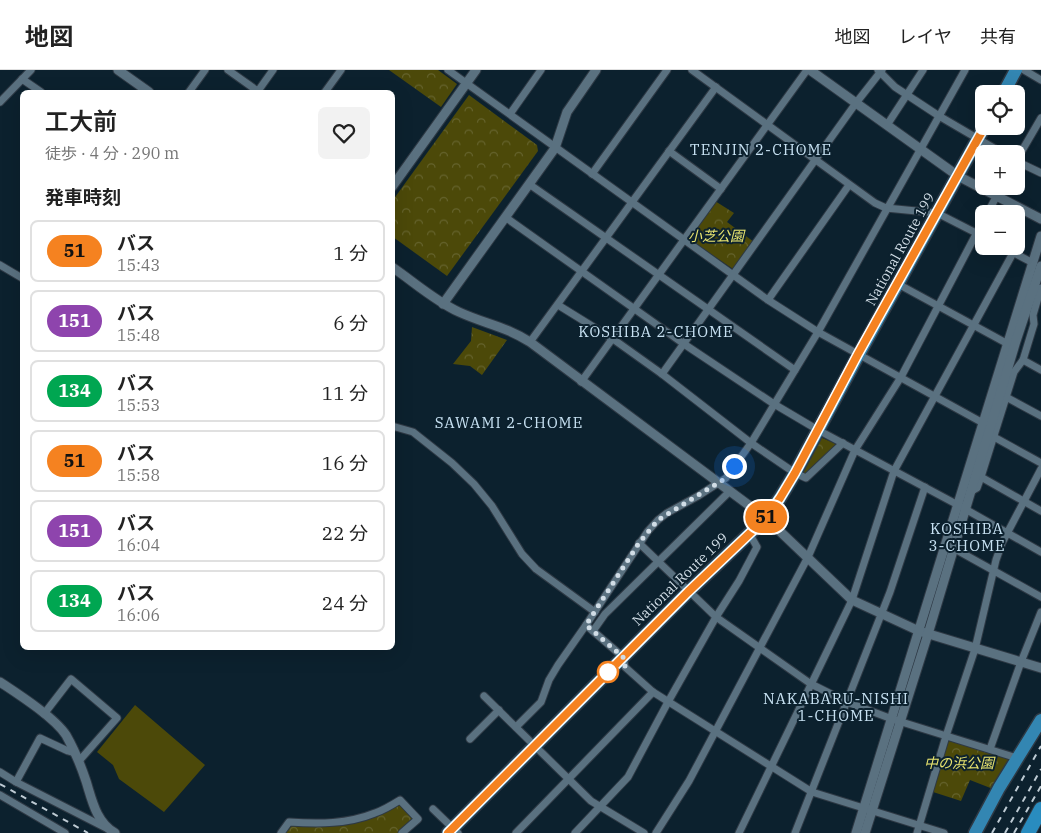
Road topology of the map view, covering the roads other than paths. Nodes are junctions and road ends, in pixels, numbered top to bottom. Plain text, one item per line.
1 (31, 70) edge
2 (118, 70) edge
3 (205, 70) edge
4 (228, 70) edge
5 (273, 70) edge
6 (341, 70) edge
7 (448, 70) edge
8 (476, 70) edge
9 (542, 70) edge
10 (596, 70) edge
11 (666, 70) edge
12 (692, 70) edge
13 (809, 70) edge
14 (923, 70) edge
15 (965, 70) edge
16 (1016, 70) edge
17 (1024, 70) edge
18 (880, 71) edge
19 (22, 79) junction
20 (1041, 80) edge
21 (467, 83) junction
22 (1008, 85) edge
23 (716, 87) junction
24 (38, 90) edge
25 (146, 90) edge
26 (190, 90) edge
27 (256, 90) edge
28 (260, 90) edge
29 (326, 90) edge
30 (906, 94) junction
31 (0, 102) edge
32 (856, 103) junction
33 (510, 114) junction
34 (939, 116) junction
35 (1041, 118) edge
36 (768, 125) junction
37 (887, 125) junction
38 (980, 135) edge
39 (978, 138) junction
40 (989, 145) edge
41 (1025, 146) edge
42 (555, 148) junction
43 (920, 150) junction
44 (669, 151) junction
45 (815, 160) junction
46 (1025, 166) edge
47 (592, 174) junction
48 (1041, 174) edge
49 (958, 176) junction
50 (395, 183) edge
51 (529, 184) junction
52 (849, 185) junction
53 (721, 189) junction
54 (996, 196) junction
55 (632, 203) junction
56 (991, 205) edge
57 (886, 208) junction
58 (937, 213) junction
59 (505, 217) junction
60 (1041, 219) edge
61 (975, 232) edge
62 (975, 235) edge
63 (1041, 236) edge
64 (606, 238) junction
65 (684, 240) junction
66 (1011, 255) edge
67 (1019, 255) edge
68 (1037, 264) edge
69 (0, 265) edge
70 (395, 269) edge
71 (582, 271) junction
72 (659, 276) junction
73 (734, 276) junction
74 (20, 277) edge
75 (898, 284) junction
76 (1041, 288) edge
77 (768, 300) junction
78 (443, 304) junction
79 (558, 305) junction
80 (938, 306) junction
81 (634, 309) junction
82 (708, 310) junction
83 (1033, 315) junction
84 (1041, 319) edge
85 (973, 325) junction
86 (818, 332) junction
87 (613, 339) junction
88 (530, 342) junction
89 (684, 344) junction
90 (1008, 344) junction
91 (858, 354) junction
92 (1024, 360) junction
93 (795, 370) junction
94 (1041, 370) edge
95 (662, 374) junction
96 (901, 377) junction
97 (581, 382) junction
98 (934, 396) junction
99 (1006, 397) junction
100 (774, 404) junction
101 (1041, 416) edge
102 (983, 423) junction
103 (395, 426) edge
104 (818, 430) junction
105 (994, 437) junction
106 (751, 443) junction
107 (843, 443) junction
108 (855, 450) junction
109 (1041, 463) edge
110 (1041, 469) edge
111 (894, 471) junction
112 (795, 473) junction
113 (981, 477) junction
114 (720, 483) junction
115 (925, 487) junction
116 (730, 491) junction
117 (969, 493) junction
118 (1024, 502) junction
119 (962, 506) junction
120 (1041, 511) edge
121 (766, 518) junction
122 (749, 533) junction
123 (1007, 533) junction
124 (639, 543) junction
125 (953, 548) junction
126 (1041, 552) edge
127 (808, 558) junction
128 (658, 563) junction
129 (992, 570) junction
130 (688, 592) junction
131 (1041, 598) edge
132 (852, 600) junction
133 (595, 612) junction
134 (1041, 612) edge
135 (882, 615) junction
136 (716, 618) junction
137 (586, 625) junction
138 (593, 630) junction
139 (919, 631) junction
140 (928, 634) junction
141 (759, 648) junction
142 (975, 649) junction
143 (623, 657) junction
144 (1021, 662) junction
145 (1041, 668) edge
146 (0, 682) edge
147 (811, 684) junction
148 (653, 692) junction
149 (484, 696) dead end
150 (668, 702) junction
151 (847, 702) junction
152 (499, 710) junction
153 (44, 714) junction
154 (896, 720) junction
155 (1041, 720) edge
156 (516, 727) junction
157 (715, 731) junction
158 (946, 736) junction
159 (470, 739) dead end
160 (536, 746) junction
161 (990, 749) junction
162 (77, 757) junction
163 (1017, 758) junction
164 (771, 766) junction
165 (0, 772) edge
166 (569, 778) junction
167 (16, 782) junction
168 (812, 792) junction
169 (0, 796) edge
170 (601, 808) junction
171 (868, 808) junction
172 (1041, 808) edge
173 (433, 809) dead end
174 (920, 825) junction
175 (1041, 826) edge
176 (111, 831) edge
177 (453, 831) edge
178 (66, 833) edge
179 (281, 833) edge
180 (402, 833) edge
181 (516, 833) edge
182 (576, 833) edge
183 (644, 833) edge
184 (656, 833) edge
185 (739, 833) edge
186 (795, 833) edge
187 (856, 833) edge
188 (865, 833) edge
189 (917, 833) edge
190 (944, 833) edge
191 (975, 833) edge
192 (1028, 833) edge
193 (1037, 833) edge

1 - 19 street
2 - 25 street
3 - 26 street
4 - 27 street
5 - 28 street
6 - 29 street
7 - 21 street
8 - 21 street
9 - 33 street
10 - 42 street
11 - 47 street
12 - 23 street
13 - 32 street
13 - 36 street
14 - 30 street
15 - 34 street
16 - 22 highway
17 - 20 street
18 - 30 street
18 - 32 street
19 - 24 street
19 - 31 street
21 - 33 street
21 - 50 street
23 - 36 street
23 - 44 street
30 - 34 street
30 - 37 street
32 - 37 street
32 - 45 street
33 - 42 street
34 - 39 street
34 - 43 street
35 - 41 street
36 - 45 street
36 - 53 street
37 - 43 street
38 - 39 highway, National Route 199
39 - 40 street
39 - 49 highway, National Route 199
42 - 47 street
42 - 51 street
43 - 49 street
43 - 57 street
44 - 53 street
44 - 55 street
45 - 52 street
45 - 73 street
46 - 48 street
47 - 55 street
49 - 54 street
49 - 58 highway, National Route 199
51 - 59 street
51 - 64 street
52 - 57 street
52 - 77 street
53 - 65 street
54 - 56 street
54 - 60 street
55 - 64 street
55 - 65 street
57 - 58 street
57 - 86 street
58 - 61 street
58 - 75 highway, National Route 199
59 - 71 street
59 - 78 street
62 - 80 street
63 - 68 street
64 - 71 street
64 - 72 street
65 - 72 street
65 - 73 street
66 - 85 street
67 - 68 street
68 - 90 street
68 - 117 street
69 - 74 street
70 - 78 street
71 - 79 street
71 - 81 street
72 - 81 street
72 - 82 street
73 - 77 street
73 - 82 street
75 - 80 street
75 - 91 highway, National Route 199
76 - 83 street
77 - 86 street
78 - 88 street
79 - 87 street
79 - 88 street
80 - 85 street
80 - 96 street
81 - 87 street
81 - 89 street
82 - 89 street
82 - 93 street
83 - 84 street
83 - 92 street
85 - 90 street
85 - 98 street
86 - 91 street
86 - 93 street
87 - 95 street
87 - 97 street
88 - 97 street
89 - 95 street
89 - 100 street
90 - 102 street
91 - 96 street
91 - 104 highway, National Route 199
92 - 94 street
92 - 99 street
93 - 100 street
95 - 106 street
96 - 98 street
96 - 108 street
97 - 114 street
98 - 102 street
98 - 111 street
99 - 101 street
99 - 105 street
100 - 104 street
100 - 106 street
102 - 119 street
103 - 133 street
104 - 107 street
104 - 112 highway, National Route 199
105 - 109 street
105 - 113 street
106 - 112 street
106 - 114 street
107 - 108 street
107 - 112 street
108 - 111 street
108 - 127 street
110 - 118 street
111 - 115 street
111 - 132 street
112 - 121 highway, National Route 199
113 - 117 street
113 - 118 street
114 - 116 street
114 - 124 street
115 - 119 street
115 - 135 street
116 - 121 street
116 - 128 street
117 - 119 street
118 - 120 street
118 - 123 street
119 - 123 street
119 - 125 street
119 - 139 street
121 - 122 highway, National Route 199
121 - 127 street
122 - 130 highway, National Route 199
122 - 136 street
123 - 126 street
123 - 129 street
124 - 128 street
124 - 133 street
125 - 129 street
125 - 140 street
127 - 132 street
127 - 141 street
128 - 130 street
128 - 138 street
129 - 131 street
129 - 142 street
130 - 136 street
130 - 143 highway, National Route 199
132 - 135 street
132 - 147 street
133 - 137 street
134 - 144 street
135 - 139 street
135 - 151 street
136 - 141 street
136 - 150 street
137 - 138 street
137 - 156 street
138 - 143 street
139 - 140 street
139 - 154 street
140 - 142 street
140 - 154 street
141 - 147 street
141 - 157 street
142 - 144 street
142 - 158 street
143 - 148 street
143 - 160 highway, National Route 199
144 - 145 street
144 - 161 street
146 - 153 street
147 - 151 street
147 - 164 street
148 - 150 street
148 - 166 street
149 - 152 street
150 - 157 street
150 - 170 street
151 - 154 street
151 - 168 street
152 - 156 street
152 - 159 street
153 - 162 street
153 - 162 street
154 - 158 street
154 - 171 street
155 - 163 highway
156 - 160 street
157 - 164 street
157 - 184 street
158 - 161 street
158 - 174 street
160 - 166 street
160 - 177 highway, National Route 199
161 - 163 street
162 - 167 street
162 - 176 street
163 - 191 highway
164 - 168 street
164 - 185 street
165 - 167 street
166 - 170 street
166 - 181 street
167 - 176 street
168 - 171 street
168 - 186 street
169 - 178 street
170 - 182 street
170 - 183 street
171 - 174 street
171 - 187 street
171 - 188 street
172 - 192 highway
173 - 177 street
174 - 189 street
174 - 190 street
175 - 193 highway
179 - 180 street

